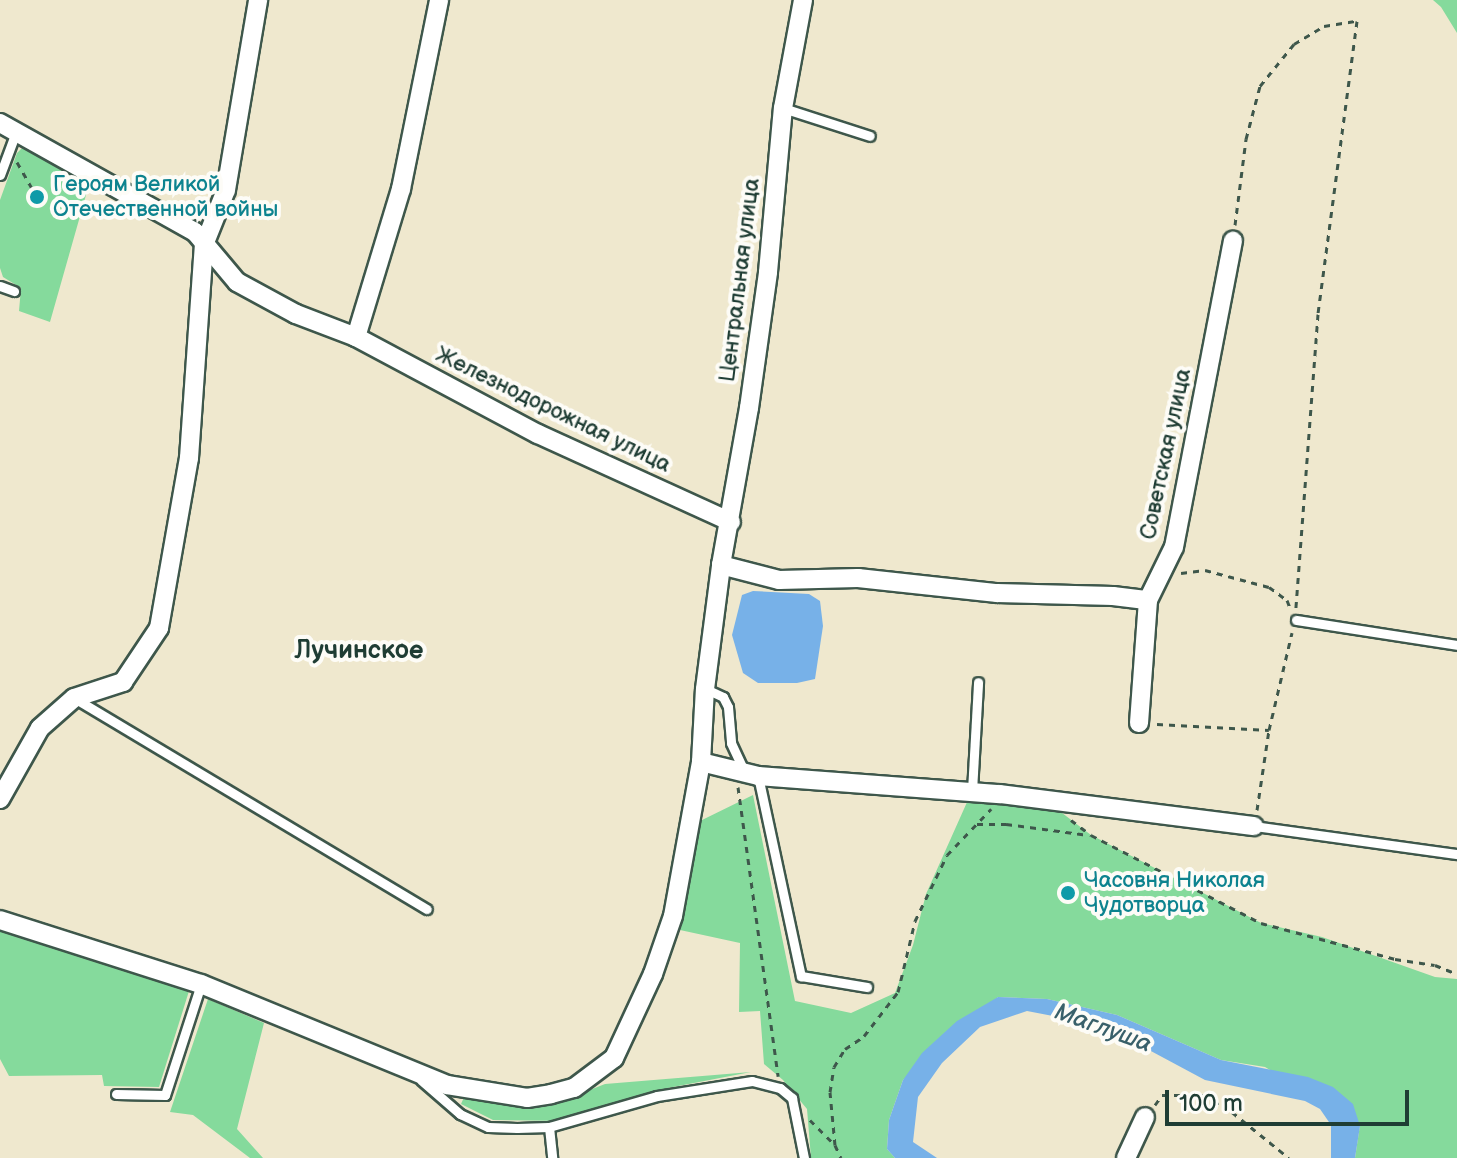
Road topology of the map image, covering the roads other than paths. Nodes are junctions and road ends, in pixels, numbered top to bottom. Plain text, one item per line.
1 (258, 0) edge
2 (439, 0) edge
3 (803, 0) edge
4 (783, 108) junction
5 (8, 135) edge
6 (870, 136) dead end
7 (0, 175) edge
8 (1233, 241) road end
9 (204, 245) junction
10 (0, 286) edge
11 (14, 291) dead end
12 (356, 337) junction
13 (731, 522) junction
14 (721, 565) junction
15 (1148, 600) junction
16 (1296, 620) road end
17 (1457, 645) edge
18 (978, 682) dead end
19 (705, 689) junction
20 (74, 698) junction
21 (1139, 723) road end
22 (701, 762) junction
23 (746, 772) junction
24 (972, 791) junction
25 (0, 799) edge
26 (1254, 826) joint
27 (1457, 854) edge
28 (427, 909) dead end
29 (0, 920) edge
30 (201, 984) junction
31 (867, 987) dead end
32 (409, 1070) junction
33 (116, 1094) dead end
34 (1145, 1117) road end
35 (549, 1127) junction
36 (552, 1158) edge
37 (804, 1158) edge
38 (1126, 1158) edge

1 - 9 street
2 - 12 street
3 - 4 street, Центральная улица
4 - 6 lane
4 - 13 street, Центральная улица
5 - 7 lane
5 - 9 street, Железнодорожная улица
8 - 15 street, Советская улица
9 - 12 street, Железнодорожная улица
9 - 20 street
10 - 11 lane
12 - 13 street, Железнодорожная улица
13 - 14 street, Центральная улица
14 - 15 street
14 - 19 street, Центральная улица
15 - 21 street, Советская улица
16 - 17 lane
18 - 24 lane
19 - 22 street, Центральная улица
19 - 23 lane
20 - 25 street
20 - 28 lane
22 - 23 street
22 - 32 street, Центральная улица
23 - 24 street
23 - 31 lane
24 - 26 street
26 - 27 lane
29 - 30 street
30 - 32 street
30 - 33 lane
32 - 35 lane
34 - 38 street
35 - 36 lane
35 - 37 lane

